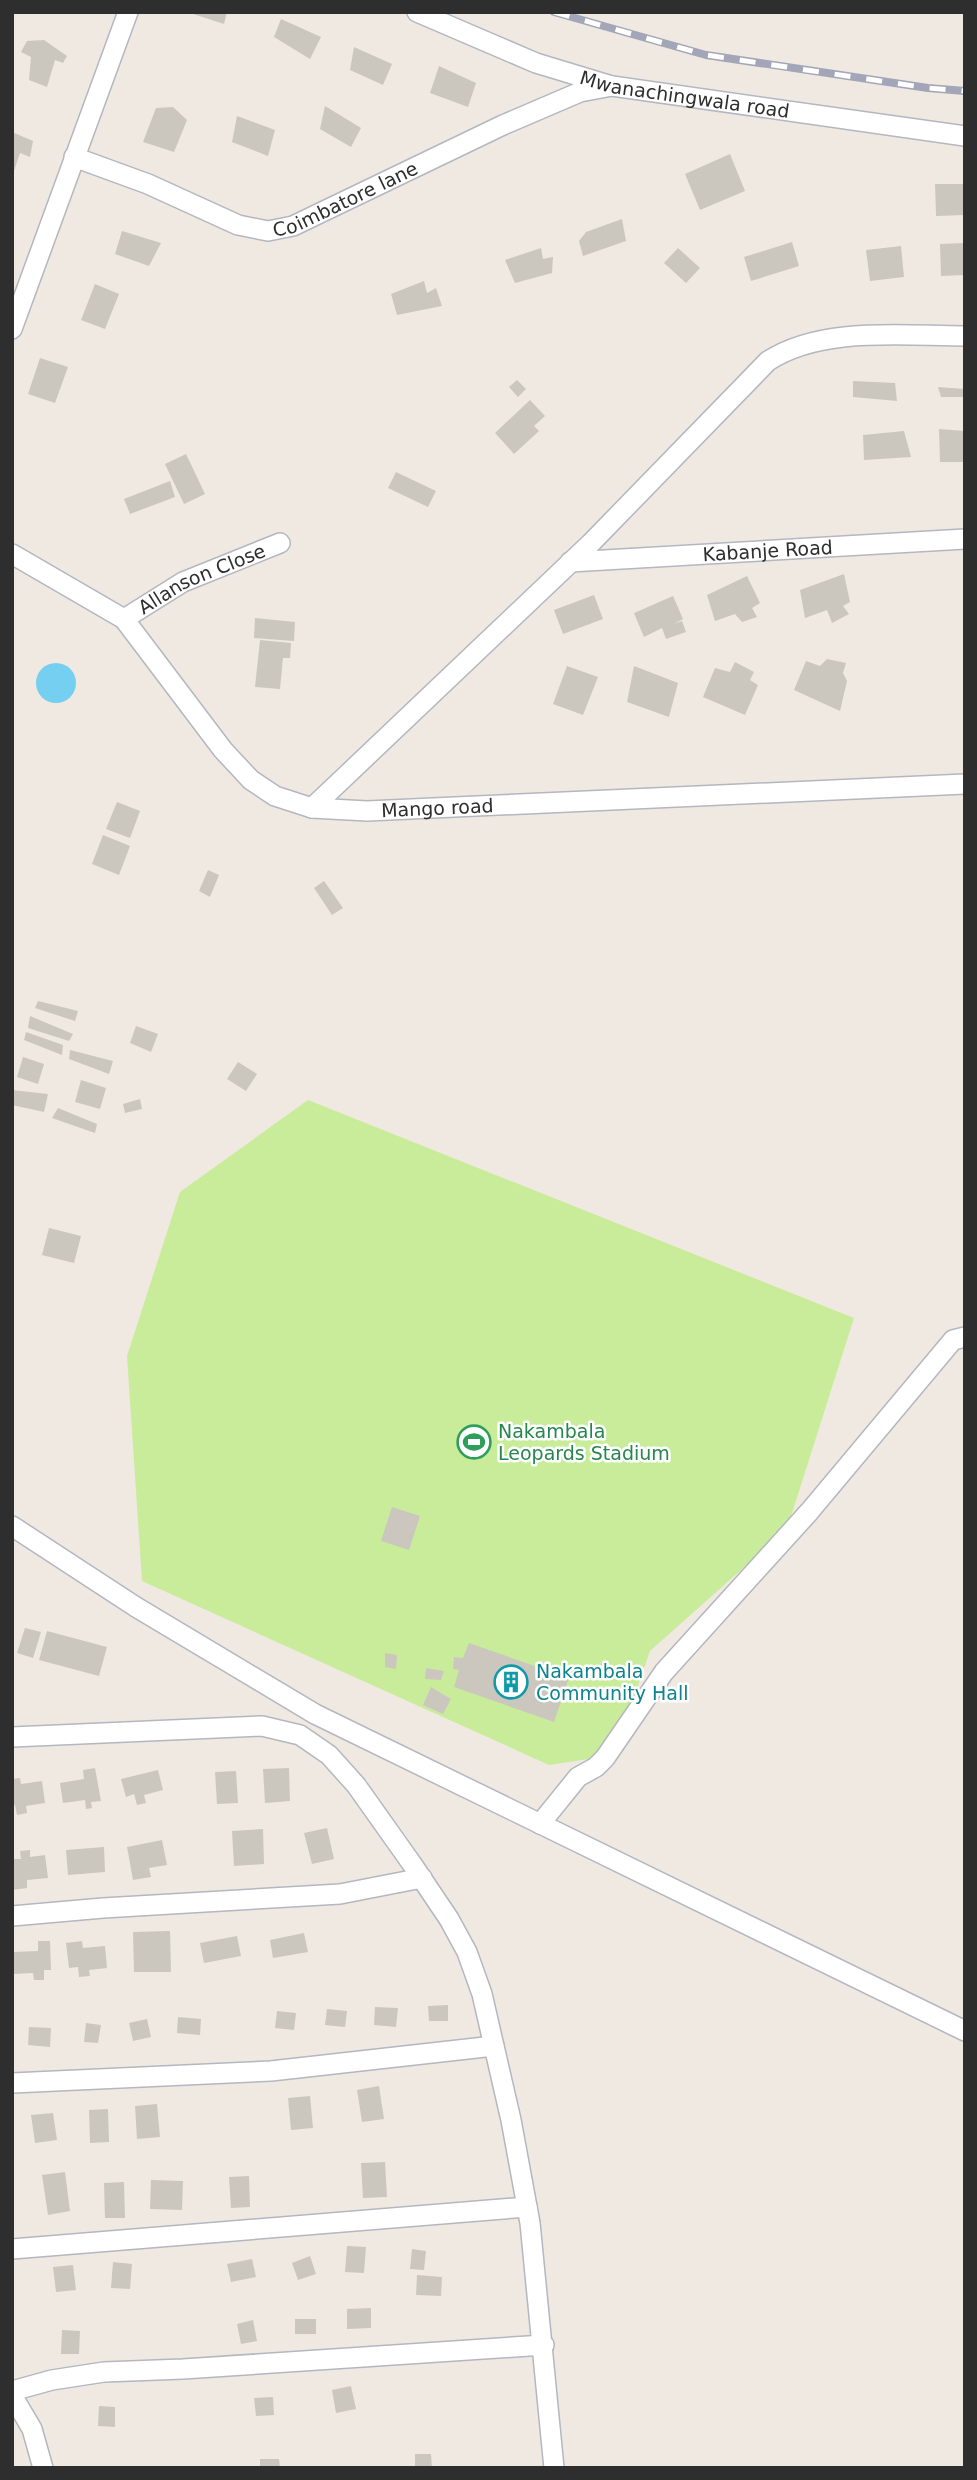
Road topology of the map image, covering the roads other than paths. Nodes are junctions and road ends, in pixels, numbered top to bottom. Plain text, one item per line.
1 (128, 12) edge
2 (416, 12) edge
3 (612, 86) junction
4 (965, 136) edge
5 (74, 157) junction
6 (12, 329) edge
7 (965, 336) edge
8 (965, 539) edge
9 (280, 544) dead end
10 (12, 554) edge
11 (570, 562) junction
12 (124, 619) junction
13 (965, 784) edge
14 (312, 808) junction
15 (965, 1337) edge
16 (12, 1526) edge
17 (315, 1714) junction
18 (300, 1735) junction
19 (12, 1737) edge
20 (540, 1824) junction
21 (422, 1878) junction
22 (12, 1916) edge
23 (965, 2031) edge
24 (494, 2046) junction
25 (12, 2084) edge
26 (527, 2207) junction
27 (12, 2249) edge
28 (544, 2345) junction
29 (12, 2393) edge
30 (43, 2468) edge
31 (554, 2468) edge

1 - 5 street
2 - 3 street, Mwanachingwala road
3 - 4 street, Mwanachingwala road
3 - 5 street, Coimbatore lane
5 - 6 street
7 - 11 street
8 - 11 street, Kabanje Road
9 - 12 street, Allanson Close
10 - 12 street, Mango road
11 - 14 street
12 - 14 street, Mango road
13 - 14 street, Mango road
15 - 20 street
16 - 17 street
17 - 18 street
17 - 20 street
18 - 19 street
18 - 21 street
20 - 23 street
21 - 22 street
21 - 24 street
24 - 25 street
24 - 26 street
26 - 27 street
26 - 28 street
28 - 29 street
28 - 31 street
29 - 30 street

